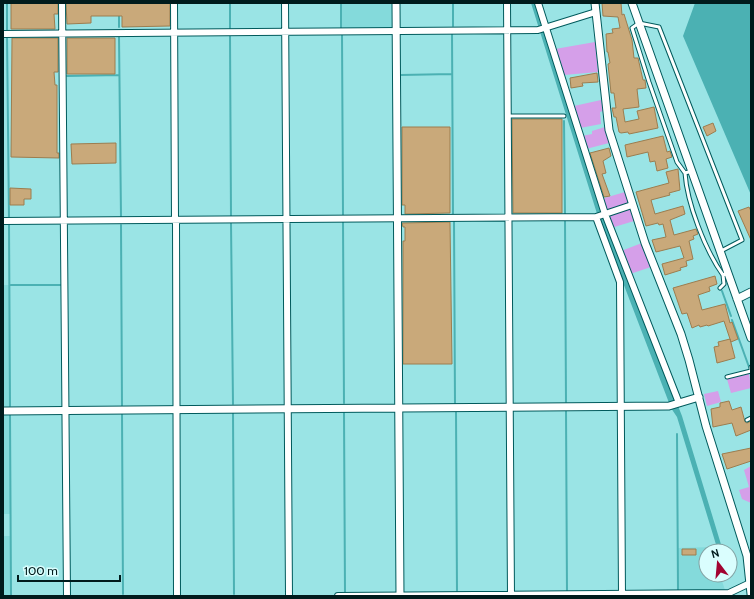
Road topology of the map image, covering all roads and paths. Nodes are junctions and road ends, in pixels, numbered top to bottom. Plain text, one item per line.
1 (62, 3) edge
2 (174, 3) edge
3 (285, 3) edge
4 (396, 3) edge
5 (507, 3) edge
6 (538, 3) edge
7 (595, 3) edge
8 (634, 4) edge
9 (596, 12) junction
10 (639, 23) junction
11 (543, 29) junction
12 (507, 30) junction
13 (396, 31) junction
14 (285, 32) junction
15 (174, 33) junction
16 (3, 34) edge
17 (62, 34) junction
18 (508, 116) junction
19 (564, 116) dead end
20 (688, 172) junction
21 (632, 205) junction
22 (604, 215) junction
23 (596, 217) junction
24 (398, 218) junction
25 (508, 218) junction
26 (286, 219) junction
27 (176, 220) junction
28 (3, 221) edge
29 (64, 221) junction
30 (720, 252) junction
31 (725, 274) junction
32 (720, 288) dead end
33 (751, 292) edge
34 (737, 299) junction
35 (751, 338) edge
36 (751, 367) edge
37 (727, 377) dead end
38 (699, 397) junction
39 (678, 403) junction
40 (621, 406) junction
41 (510, 407) junction
42 (398, 408) junction
43 (288, 409) junction
44 (65, 410) junction
45 (177, 410) junction
46 (3, 411) edge
47 (751, 418) edge
48 (747, 420) dead end
49 (750, 584) junction
50 (751, 594) edge
51 (510, 595) edge
52 (622, 595) edge
53 (66, 596) edge
54 (178, 596) edge
55 (289, 596) edge
56 (338, 596) edge
57 (400, 596) edge

1 - 17 street
2 - 15 street
3 - 14 street
4 - 13 street
5 - 12 street
6 - 11 street
7 - 9 street
8 - 10 street
9 - 11 street
9 - 21 street
10 - 20 street
10 - 20 lane
10 - 30 lane
11 - 12 street
11 - 22 street
12 - 13 street
12 - 18 street
13 - 14 street
13 - 24 street
14 - 15 street
14 - 26 street
15 - 17 street
15 - 27 street
16 - 17 street
17 - 29 street
18 - 19 lane
18 - 25 street
20 - 30 street
20 - 31 lane
21 - 22 street
21 - 38 street
22 - 23 street
22 - 39 street
23 - 25 street
23 - 40 street
24 - 25 street
24 - 26 street
24 - 42 street
25 - 41 street
26 - 27 street
26 - 43 street
27 - 29 street
27 - 45 street
28 - 29 street
29 - 44 street
30 - 31 street
31 - 32 lane
31 - 34 street
33 - 34 street
34 - 35 street
36 - 37 lane
38 - 39 street
38 - 49 street
39 - 40 street
40 - 41 street
40 - 52 street
41 - 42 street
41 - 51 street
42 - 43 street
42 - 57 street
43 - 45 street
43 - 55 street
44 - 45 street
44 - 46 street
44 - 53 street
45 - 54 street
47 - 48 lane
49 - 50 street
49 - 52 street
51 - 52 street
51 - 57 street
56 - 57 street

